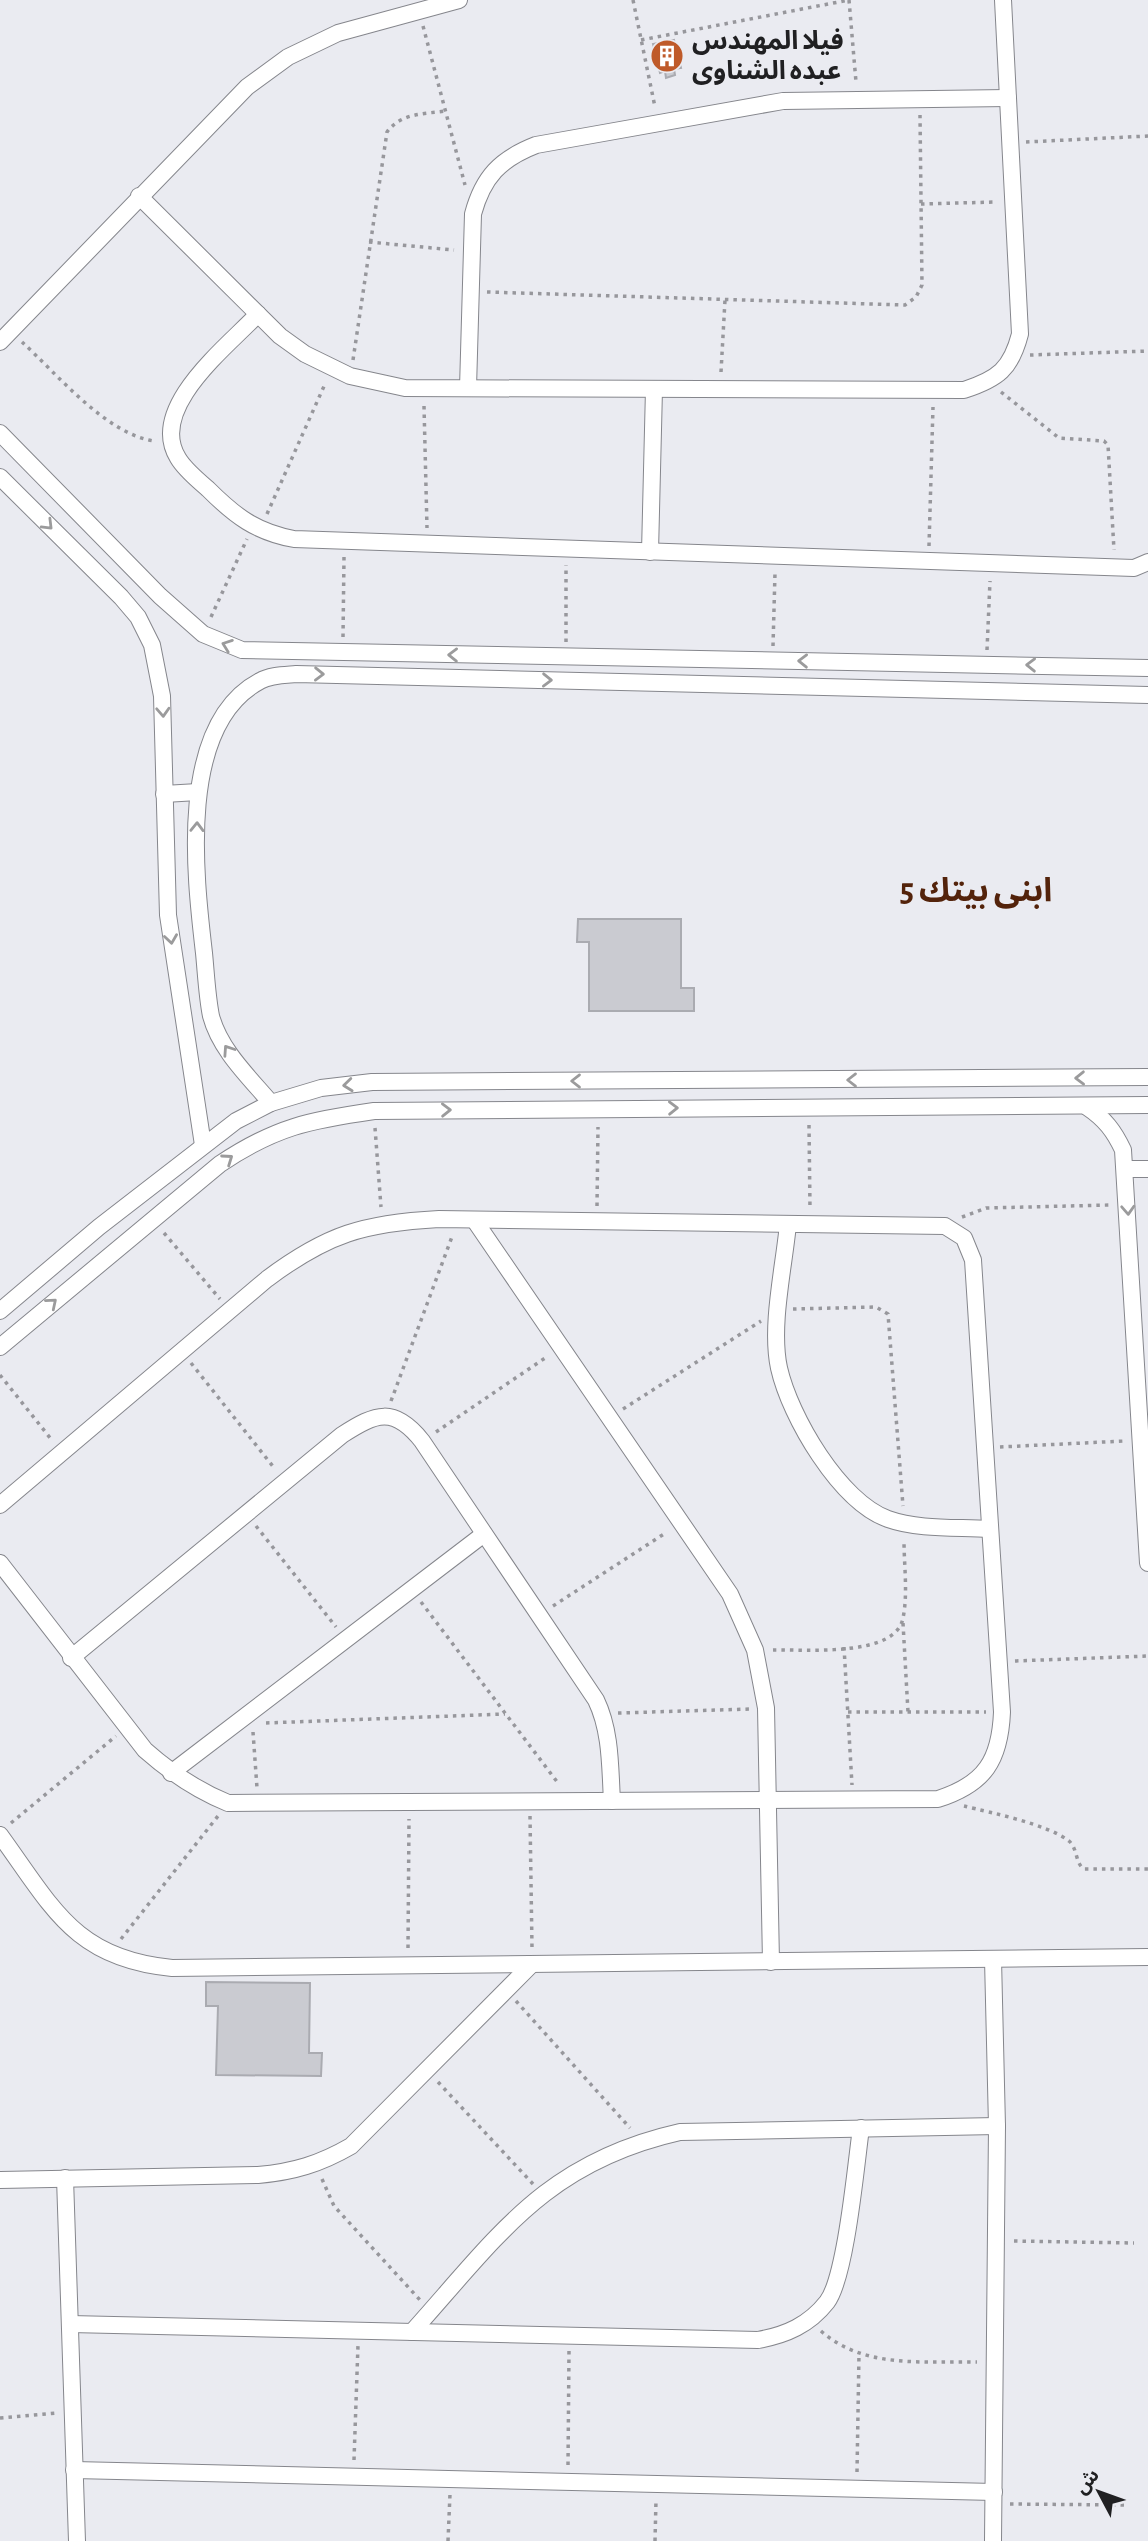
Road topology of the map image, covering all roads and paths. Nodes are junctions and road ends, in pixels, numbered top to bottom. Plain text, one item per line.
1 (459, 0) edge
2 (633, 0) edge
3 (849, 0) edge
4 (1003, 0) edge
5 (834, 1) edge
6 (419, 11) junction
7 (641, 40) junction
8 (857, 98) junction
9 (920, 99) junction
10 (1008, 99) junction
11 (446, 111) junction
12 (659, 122) junction
13 (1148, 136) edge
14 (1010, 143) junction
15 (139, 196) junction
16 (1013, 202) junction
17 (921, 204) junction
18 (473, 214) junction
19 (369, 242) junction
20 (472, 251) junction
21 (471, 292) junction
22 (725, 300) junction
23 (258, 314) junction
24 (5, 337) edge
25 (1148, 351) edge
26 (1014, 356) junction
27 (332, 369) junction
28 (351, 376) junction
29 (988, 382) junction
30 (424, 388) junction
31 (468, 388) junction
32 (654, 389) junction
33 (720, 389) junction
34 (934, 390) junction
35 (0, 433) edge
36 (171, 443) junction
37 (0, 477) edge
38 (256, 529) junction
39 (344, 541) junction
40 (428, 544) junction
41 (567, 549) junction
42 (650, 552) junction
43 (776, 557) junction
44 (929, 562) junction
45 (1148, 562) edge
46 (990, 565) junction
47 (1115, 569) junction
48 (160, 596) junction
49 (138, 617) junction
50 (203, 634) junction
51 (277, 652) junction
52 (343, 653) junction
53 (565, 657) junction
54 (773, 661) junction
55 (987, 664) junction
56 (1077, 666) junction
57 (1148, 668) edge
58 (276, 676) junction
59 (1078, 693) junction
60 (1148, 695) edge
61 (198, 792) junction
62 (164, 794) junction
63 (1148, 1077) edge
64 (271, 1103) junction
65 (808, 1105) junction
66 (1148, 1105) edge
67 (1087, 1107) junction
68 (599, 1109) junction
69 (374, 1111) junction
70 (203, 1145) junction
71 (1126, 1169) junction
72 (1148, 1169) edge
73 (1128, 1205) junction
74 (154, 1220) junction
75 (458, 1220) junction
76 (475, 1221) junction
77 (382, 1223) junction
78 (596, 1223) junction
79 (788, 1224) junction
80 (810, 1225) junction
81 (945, 1226) junction
82 (229, 1310) junction
83 (779, 1310) junction
84 (0, 1311) edge
85 (0, 1347) edge
86 (561, 1347) junction
87 (181, 1350) junction
88 (0, 1375) edge
89 (1142, 1383) edge
90 (385, 1416) junction
91 (609, 1418) junction
92 (422, 1441) junction
93 (1141, 1441) junction
94 (984, 1448) junction
95 (62, 1452) junction
96 (285, 1482) junction
97 (0, 1505) edge
98 (246, 1513) junction
99 (682, 1522) junction
100 (904, 1524) junction
101 (989, 1529) junction
102 (484, 1534) junction
103 (0, 1563) edge
104 (1148, 1563) edge
105 (411, 1589) junction
106 (539, 1615) junction
107 (903, 1620) junction
108 (346, 1639) junction
109 (844, 1647) junction
110 (755, 1650) junction
111 (1148, 1656) edge
112 (71, 1658) junction
113 (999, 1661) junction
114 (766, 1708) junction
115 (848, 1712) junction
116 (908, 1712) junction
117 (1002, 1712) junction
118 (602, 1713) junction
119 (505, 1714) junction
120 (125, 1728) junction
121 (171, 1773) junction
122 (853, 1799) junction
123 (938, 1799) junction
124 (769, 1800) junction
125 (612, 1801) junction
126 (572, 1802) junction
127 (228, 1803) junction
128 (258, 1803) junction
129 (409, 1803) junction
130 (530, 1804) junction
131 (5, 1829) edge
132 (1148, 1869) edge
133 (109, 1955) junction
134 (1148, 1957) edge
135 (993, 1959) junction
136 (771, 1962) junction
137 (532, 1964) junction
138 (408, 1965) junction
139 (506, 1990) junction
140 (427, 2069) junction
141 (997, 2126) junction
142 (861, 2128) junction
143 (641, 2140) junction
144 (322, 2163) junction
145 (65, 2178) junction
146 (0, 2180) edge
147 (542, 2193) junction
148 (996, 2241) junction
149 (1134, 2243) dead end
150 (431, 2311) junction
151 (809, 2320) junction
152 (70, 2324) junction
153 (359, 2331) junction
154 (412, 2332) junction
155 (570, 2336) junction
156 (859, 2354) junction
157 (995, 2362) junction
158 (73, 2412) junction
159 (0, 2418) edge
160 (74, 2470) junction
161 (354, 2476) junction
162 (450, 2479) junction
163 (568, 2482) junction
164 (656, 2484) junction
165 (856, 2488) junction
166 (993, 2498) junction
167 (1127, 2505) dead end
168 (77, 2541) edge
169 (448, 2541) edge
170 (655, 2541) edge
171 (993, 2541) edge

1 - 6 street
2 - 7 path
3 - 5 path
3 - 8 path
4 - 10 street
5 - 7 path
6 - 11 path
6 - 15 street
7 - 12 path
8 - 9 street
8 - 12 street
9 - 10 street
9 - 17 path
10 - 14 street
11 - 18 path
11 - 19 path
12 - 18 street
13 - 14 path
14 - 16 street
15 - 23 street
15 - 24 street
16 - 17 path
16 - 26 street
17 - 22 path
18 - 20 street
19 - 20 path
19 - 28 path
20 - 21 street
21 - 22 path
21 - 31 street
22 - 33 path
23 - 27 street
23 - 36 street
24 - 36 path
25 - 26 path
26 - 29 street
27 - 28 street
27 - 38 path
28 - 30 street
29 - 34 street
29 - 47 path
30 - 31 street
30 - 40 path
31 - 32 street
32 - 33 street
32 - 42 street
33 - 34 street
34 - 44 path
35 - 48 street
36 - 38 street
37 -> 49 street
38 - 39 street
38 - 50 path
39 - 40 street
39 - 52 path
40 - 41 street
41 - 42 street
41 - 53 path
42 - 43 street
43 - 44 street
43 - 54 path
44 - 46 street
45 - 47 street
46 - 47 street
46 - 55 path
48 - 49 street
48 - 50 street
49 -> 62 street
51 -> 50 street
51 - 52 street
51 - 58 street
53 -> 52 street
53 - 54 street
55 -> 54 street
56 -> 55 street
56 - 57 street
56 - 59 street
58 -> 59 street
58 - 61 street
59 - 60 street
61 - 62 street
64 -> 61 street
62 -> 70 street
63 -> 64 street
64 - 70 street
65 - 67 street
68 -> 65 street
65 - 80 path
66 - 67 street
67 - 71 street
69 -> 68 street
68 - 78 path
74 -> 69 street
69 - 77 path
70 - 84 street
71 - 72 street
71 - 73 street
73 - 81 path
73 -> 89 street
74 - 82 path
85 -> 74 street
75 - 76 street
75 - 77 street
75 - 90 path
76 - 78 street
76 - 86 street
77 - 82 street
78 - 79 street
79 - 80 street
79 - 83 street
80 - 81 street
81 - 94 street
82 - 87 street
83 - 91 path
83 - 100 street
83 - 100 path
86 - 91 street
86 - 92 path
87 - 95 street
87 - 96 path
88 - 95 path
89 - 93 street
90 - 92 street
90 - 96 street
91 - 99 street
92 - 102 street
93 - 94 path
93 - 104 street
94 - 101 street
95 - 97 street
96 - 98 street
98 - 108 path
98 - 112 street
99 - 106 path
99 - 110 street
100 - 101 street
100 - 107 path
101 - 113 street
102 - 105 street
102 - 106 street
103 - 112 street
105 - 108 street
105 - 119 path
106 - 118 street
107 - 109 path
107 - 116 path
108 - 121 street
109 - 110 path
109 - 115 path
110 - 114 street
111 - 113 path
112 - 120 street
113 - 117 street
114 - 118 path
114 - 124 street
115 - 116 path
115 - 122 path
116 - 117 path
117 - 123 street
118 - 125 street
119 - 126 path
119 - 128 path
120 - 121 street
120 - 131 path
121 - 127 street
122 - 123 street
122 - 124 street
123 - 132 path
124 - 125 street
124 - 136 street
125 - 126 street
126 - 130 street
127 - 128 street
127 - 133 path
128 - 129 street
129 - 130 street
129 - 138 path
130 - 137 path
131 - 133 street
133 - 138 street
134 - 135 street
135 - 136 street
135 - 141 street
136 - 137 street
137 - 138 street
137 - 139 street
139 - 140 street
139 - 143 path
140 - 144 street
140 - 147 path
141 - 142 street
141 - 148 street
142 - 143 street
142 - 151 street
143 - 147 street
144 - 145 street
144 - 150 path
145 - 146 street
145 - 152 street
147 - 150 street
148 - 149 path
148 - 157 street
150 - 154 street
151 - 155 street
151 - 156 path
152 - 153 street
152 - 158 street
153 - 154 street
153 - 161 path
154 - 155 street
155 - 163 path
156 - 157 path
156 - 165 path
157 - 166 street
158 - 159 path
158 - 160 street
160 - 161 street
160 - 168 street
161 - 162 street
162 - 163 street
162 - 169 path
163 - 164 street
164 - 165 street
164 - 170 path
165 - 166 street
166 - 167 path
166 - 171 street

